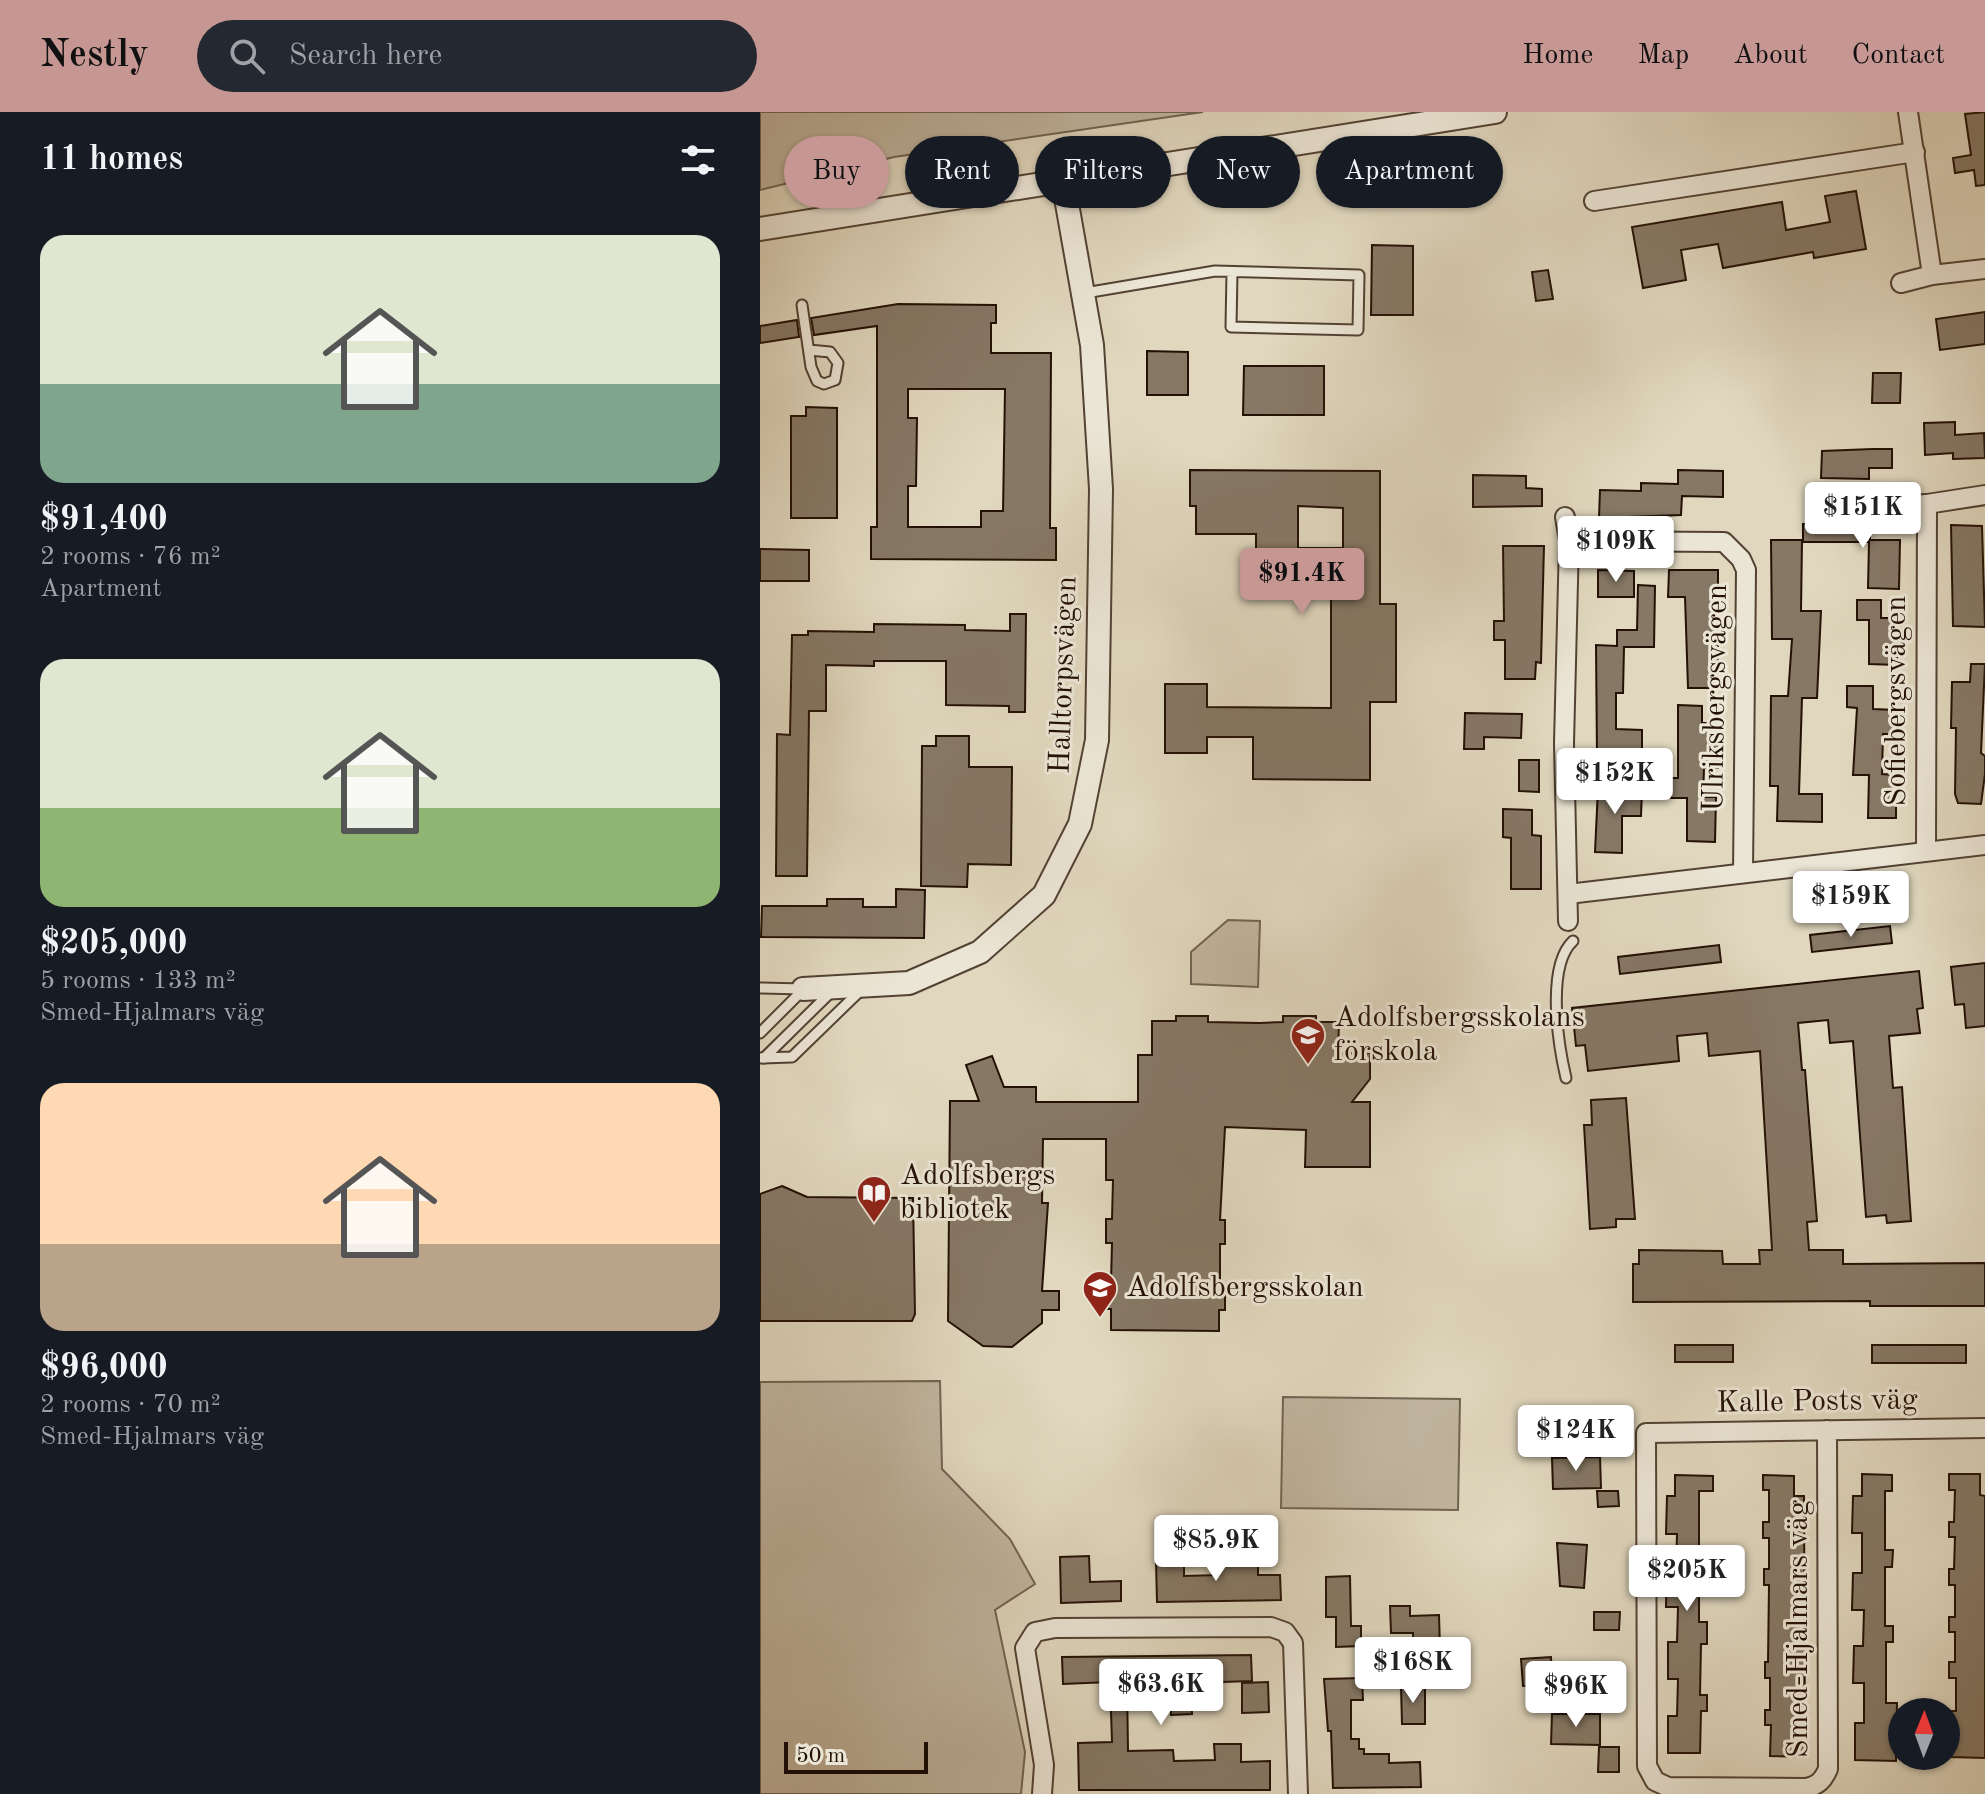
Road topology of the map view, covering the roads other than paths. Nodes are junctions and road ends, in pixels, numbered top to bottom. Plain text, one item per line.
1 (1495, 112) edge
2 (1908, 112) edge
3 (1915, 152) junction
4 (1171, 164) edge
5 (1035, 185) edge
6 (1594, 201) dead end
7 (1068, 208) edge
8 (760, 229) edge
9 (1985, 269) edge
10 (1232, 272) junction
11 (1932, 275) junction
12 (1901, 283) dead end
13 (1084, 293) junction
14 (802, 305) dead end
15 (809, 350) dead end
16 (1985, 495) edge
17 (1927, 504) junction
18 (1860, 508) dead end
19 (1565, 517) dead end
20 (1569, 541) junction
21 (1985, 845) edge
22 (1926, 851) junction
23 (1743, 873) junction
24 (1568, 894) junction
25 (1568, 921) dead end
26 (1573, 941) dead end
27 (864, 987) junction
28 (760, 988) edge
29 (803, 989) junction
30 (835, 989) junction
31 (760, 1033) edge
32 (762, 1058) edge
33 (1566, 1078) dead end
34 (1985, 1428) edge
35 (1827, 1430) junction
36 (1650, 1433) joint
37 (1042, 1794) edge
38 (1298, 1794) edge

1 - 4 street
2 - 3 street
3 - 6 street
3 - 11 street
5 - 8 street
7 - 13 street, Halltorpsvägen
9 - 11 street
10 - 10 lane
10 - 13 lane
11 - 12 street
13 - 27 street, Halltorpsvägen
14 - 15 lane
16 - 17 street
17 - 18 street
17 - 22 street, Sofiebergsvägen
19 - 20 street
20 - 23 street, Ulriksbergsvägen
20 - 24 street
21 - 22 street
22 - 23 street
23 - 24 street
24 - 25 street
26 - 33 lane
27 - 30 street, Halltorpsvägen
27 - 32 lane
28 - 29 lane
29 - 30 street, Halltorpsvägen
29 - 31 lane
30 - 32 lane
34 - 35 street, Kalle Posts väg
35 - 36 street, Kalle Posts väg
35 - 36 street, Smed-Hjalmars väg
37 - 38 street

